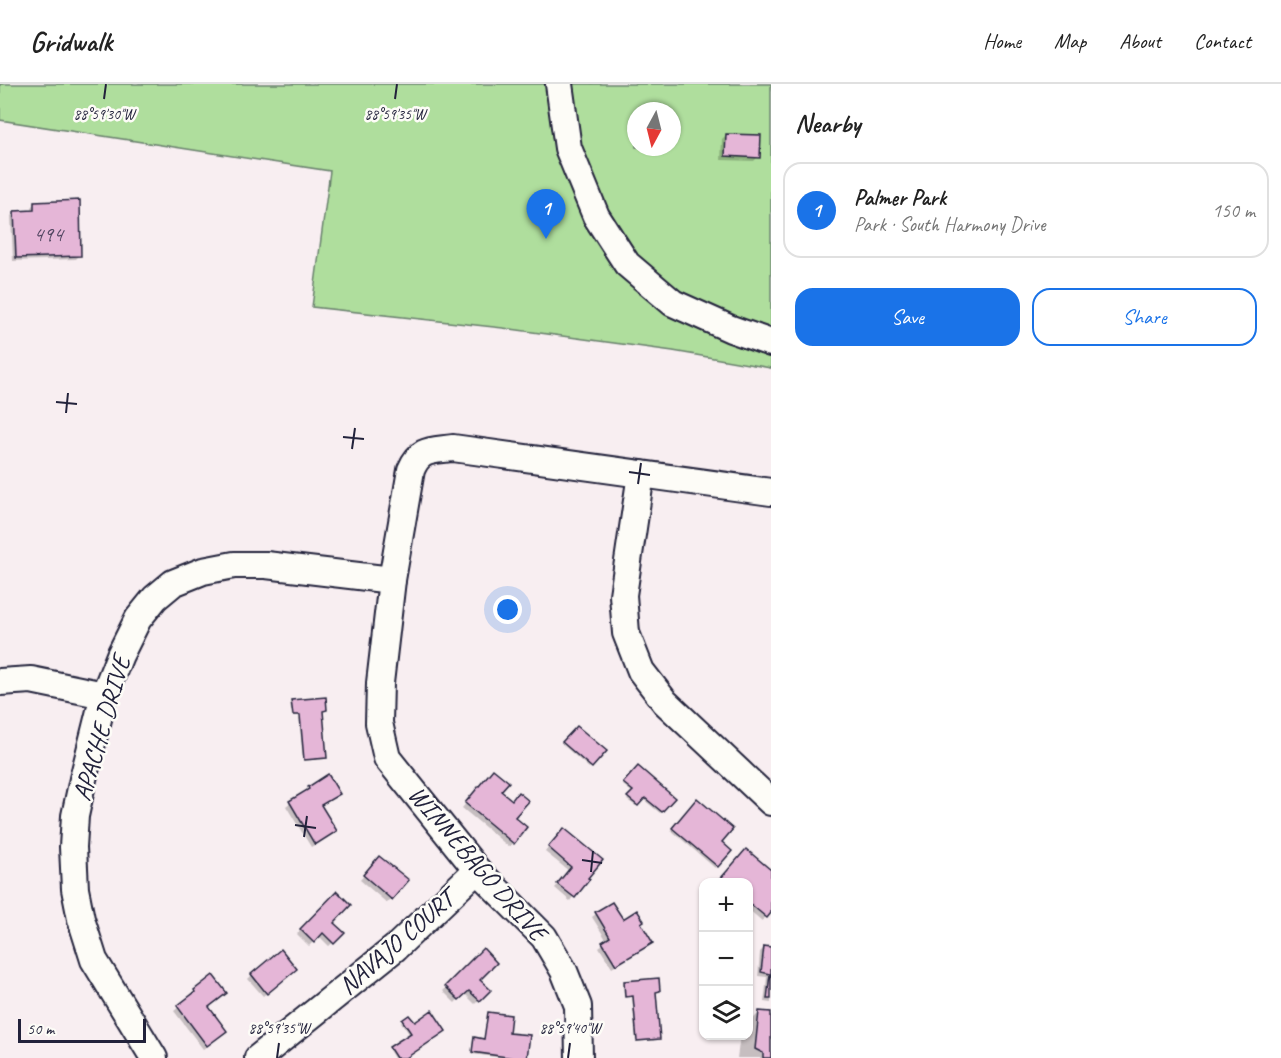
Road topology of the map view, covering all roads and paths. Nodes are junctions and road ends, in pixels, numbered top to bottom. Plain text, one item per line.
1 (559, 84) edge
2 (771, 343) edge
3 (641, 474) junction
4 (771, 492) edge
5 (392, 580) junction
6 (0, 682) edge
7 (105, 695) junction
8 (771, 802) edge
9 (477, 870) junction
10 (154, 1058) edge
11 (258, 1058) edge
12 (579, 1058) edge

1 - 2 street
3 - 4 street
3 - 5 street, WINNEBAGO DRIVE
3 - 8 street
5 - 7 street, APACHE DRIVE
5 - 9 street, WINNEBAGO DRIVE
6 - 7 street
7 - 10 street, APACHE DRIVE
9 - 11 street, NAVAJO COURT
9 - 12 street, WINNEBAGO DRIVE

